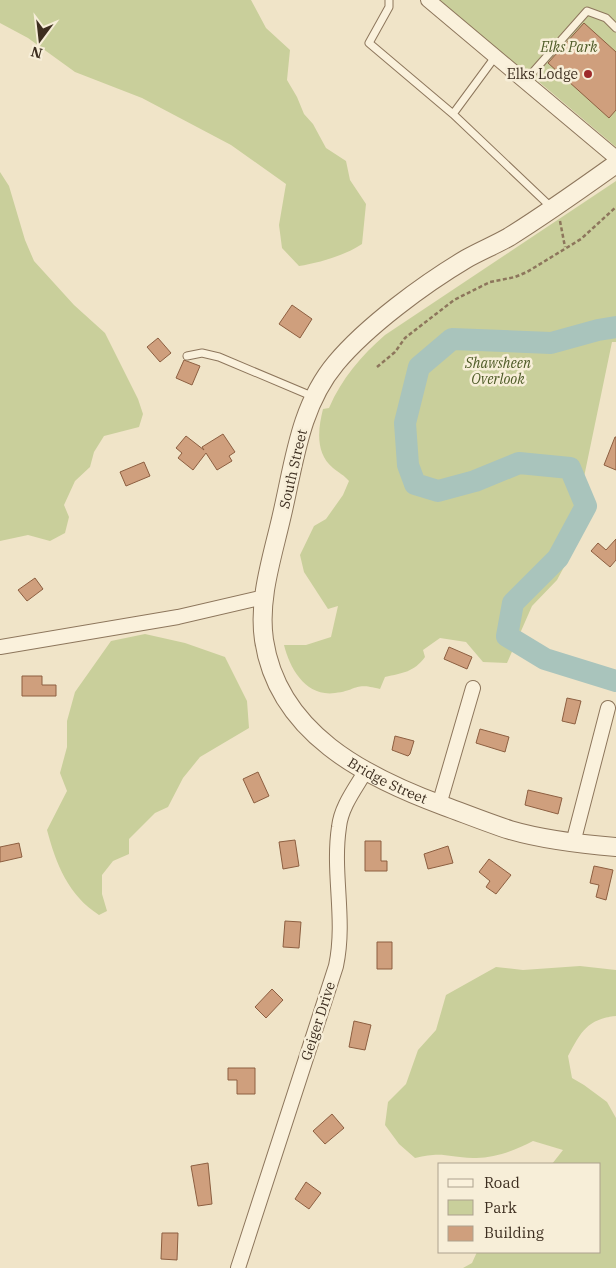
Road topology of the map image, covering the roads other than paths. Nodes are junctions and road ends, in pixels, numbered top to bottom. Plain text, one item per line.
1 (389, 0) edge
2 (428, 0) edge
3 (616, 28) edge
4 (495, 57) junction
5 (525, 81) junction
6 (453, 114) junction
7 (616, 158) edge
8 (616, 164) edge
9 (552, 208) junction
10 (187, 356) dead end
11 (314, 398) junction
12 (264, 597) junction
13 (0, 647) edge
14 (473, 688) dead end
15 (608, 708) dead end
16 (365, 772) junction
17 (439, 804) junction
18 (573, 843) junction
19 (616, 847) edge
20 (238, 1268) edge

1 - 6 lane
2 - 4 street
3 - 5 lane
4 - 5 street
4 - 6 lane
5 - 7 street
6 - 9 lane
8 - 9 street, South Street
9 - 11 street, South Street
10 - 11 lane
11 - 12 street, South Street
12 - 13 street
12 - 16 street, Bridge Street
14 - 17 street
15 - 18 street
16 - 17 street, Bridge Street
16 - 20 street, Geiger Drive
17 - 18 street, Bridge Street
18 - 19 street, Bridge Street

